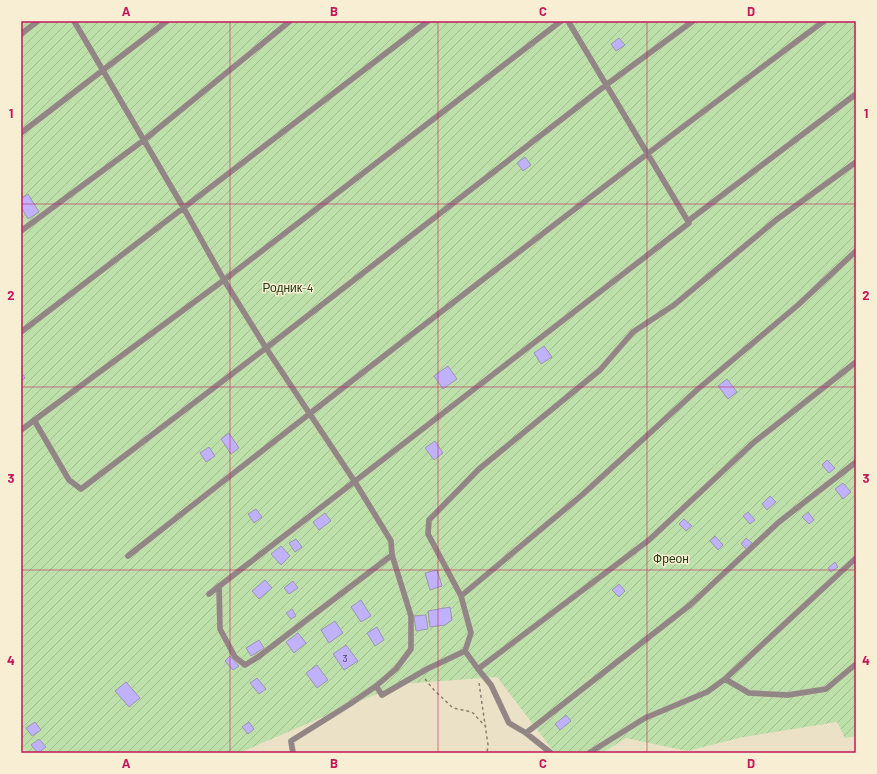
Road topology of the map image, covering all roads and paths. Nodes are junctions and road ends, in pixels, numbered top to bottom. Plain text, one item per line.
1 (38, 21) edge
2 (74, 21) edge
3 (167, 21) edge
4 (290, 21) edge
5 (428, 21) edge
6 (561, 21) edge
7 (568, 21) edge
8 (693, 21) edge
9 (824, 21) edge
10 (21, 34) edge
11 (103, 70) junction
12 (606, 85) junction
13 (856, 94) edge
14 (21, 133) edge
15 (144, 140) junction
16 (647, 153) junction
17 (856, 162) edge
18 (183, 207) junction
19 (688, 221) junction
20 (21, 231) edge
21 (856, 251) edge
22 (224, 280) junction
23 (21, 332) edge
24 (266, 348) junction
25 (856, 362) edge
26 (309, 413) junction
27 (34, 420) junction
28 (21, 430) edge
29 (856, 462) edge
30 (355, 482) junction
31 (392, 555) junction
32 (128, 556) dead end
33 (856, 558) edge
34 (219, 586) junction
35 (209, 594) dead end
36 (461, 596) junction
37 (465, 651) junction
38 (856, 664) edge
39 (478, 669) junction
40 (421, 673) junction
41 (725, 679) junction
42 (376, 686) junction
43 (486, 727) junction
44 (526, 732) junction
45 (294, 753) edge
46 (488, 753) edge
47 (551, 753) edge
48 (589, 753) edge

1 - 10 lane
2 - 11 lane
3 - 11 lane
4 - 15 lane
5 - 18 lane
6 - 22 lane
7 - 12 lane
8 - 12 lane
9 - 16 lane
11 - 14 lane
11 - 15 lane
12 - 16 lane
12 - 24 lane
13 - 19 lane
15 - 18 lane
15 - 20 lane
16 - 19 lane
16 - 26 lane
17 - 36 lane
18 - 22 lane
18 - 23 lane
19 - 30 lane
21 - 36 lane
22 - 24 lane
22 - 27 lane
24 - 26 lane
24 - 27 lane
25 - 39 lane
26 - 30 lane
26 - 32 lane
27 - 28 lane
29 - 44 lane
30 - 31 lane
30 - 34 lane
31 - 34 lane
31 - 42 lane
33 - 41 lane
34 - 35 lane
36 - 37 lane
37 - 39 lane
37 - 40 lane
38 - 41 lane
39 - 43 path
39 - 44 lane
40 - 42 lane
40 - 43 path
41 - 48 lane
42 - 45 lane
43 - 46 path
44 - 47 lane

